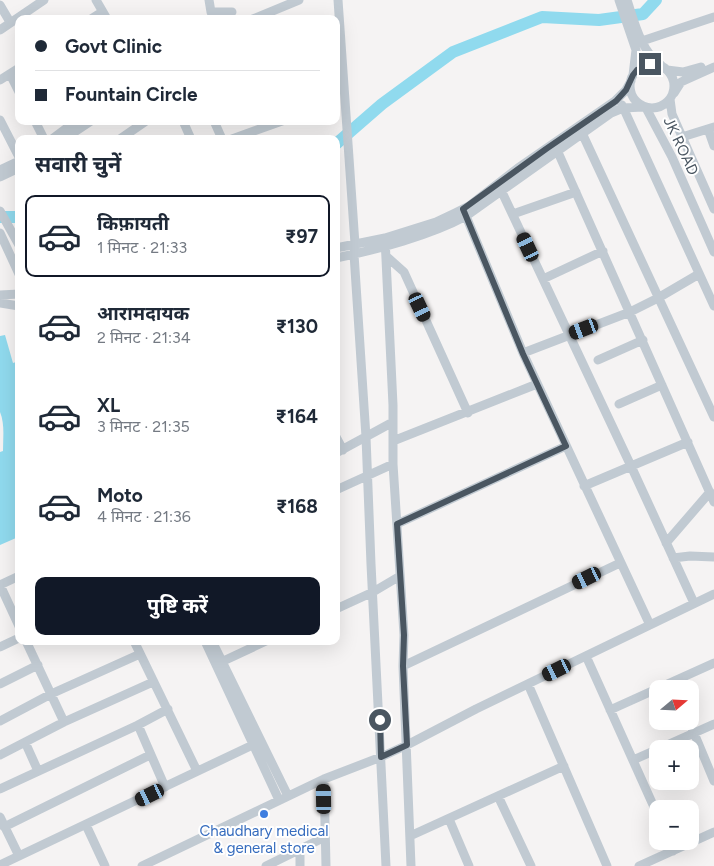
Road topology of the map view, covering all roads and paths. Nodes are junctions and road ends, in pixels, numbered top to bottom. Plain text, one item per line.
1 (44, 0) edge
2 (96, 0) edge
3 (209, 0) edge
4 (299, 0) edge
5 (338, 0) edge
6 (619, 0) edge
7 (627, 0) edge
8 (34, 3) edge
9 (0, 5) edge
10 (232, 12) dead end
11 (19, 15) edge
12 (105, 15) edge
13 (263, 15) edge
14 (339, 15) edge
15 (714, 17) edge
16 (15, 18) edge
17 (10, 22) junction
18 (630, 22) junction
19 (0, 30) edge
20 (642, 41) junction
21 (340, 48) edge
22 (714, 65) edge
23 (665, 68) junction
24 (15, 71) edge
25 (10, 74) junction
26 (632, 78) junction
27 (0, 80) edge
28 (15, 84) edge
29 (342, 96) edge
30 (672, 96) junction
31 (619, 98) junction
32 (645, 107) junction
33 (623, 108) junction
34 (0, 120) edge
35 (68, 125) edge
36 (85, 125) edge
37 (140, 125) edge
38 (271, 125) edge
39 (711, 128) edge
40 (582, 133) junction
41 (57, 135) edge
42 (70, 135) edge
43 (126, 135) edge
44 (243, 135) edge
45 (682, 137) junction
46 (714, 146) edge
47 (15, 149) edge
48 (557, 150) junction
49 (15, 163) edge
50 (0, 170) edge
51 (15, 170) edge
52 (0, 177) edge
53 (501, 190) junction
54 (576, 192) junction
55 (714, 208) edge
56 (0, 211) edge
57 (465, 212) junction
58 (512, 214) junction
59 (0, 233) edge
60 (15, 237) edge
61 (386, 242) junction
62 (355, 244) junction
63 (340, 247) edge
64 (602, 251) junction
65 (714, 252) edge
66 (354, 254) junction
67 (386, 256) junction
68 (340, 257) edge
69 (15, 265) edge
70 (700, 274) junction
71 (543, 279) junction
72 (15, 294) edge
73 (0, 295) edge
74 (658, 298) junction
75 (0, 304) edge
76 (15, 306) edge
77 (714, 306) edge
78 (630, 312) junction
79 (569, 334) junction
80 (643, 340) junction
81 (523, 354) junction
82 (598, 360) dead end
83 (537, 384) junction
84 (662, 385) junction
85 (618, 404) dead end
86 (468, 413) junction
87 (714, 417) edge
88 (393, 422) junction
89 (366, 437) junction
90 (393, 441) junction
91 (688, 442) junction
92 (566, 446) junction
93 (340, 450) edge
94 (393, 464) junction
95 (631, 466) junction
96 (366, 476) junction
97 (584, 486) junction
98 (340, 488) edge
99 (710, 492) junction
100 (714, 502) edge
101 (397, 524) junction
102 (666, 543) junction
103 (714, 557) edge
104 (673, 558) junction
105 (620, 563) junction
106 (400, 576) junction
107 (15, 578) edge
108 (0, 585) edge
109 (373, 592) junction
110 (714, 594) edge
111 (694, 603) junction
112 (340, 607) edge
113 (15, 617) edge
114 (650, 625) junction
115 (15, 640) edge
116 (28, 645) edge
117 (136, 645) edge
118 (208, 645) edge
119 (213, 645) edge
120 (257, 645) edge
121 (0, 647) edge
122 (140, 654) junction
123 (586, 656) junction
124 (219, 663) junction
125 (714, 663) edge
126 (38, 666) junction
127 (403, 666) junction
128 (683, 680) edge
129 (153, 682) junction
130 (0, 684) edge
131 (528, 684) junction
132 (51, 694) junction
133 (649, 695) edge
134 (168, 709) junction
135 (610, 710) junction
136 (0, 721) edge
137 (64, 722) junction
138 (138, 724) junction
139 (714, 724) edge
140 (693, 730) edge
141 (694, 733) junction
142 (678, 740) edge
143 (25, 742) junction
144 (257, 743) junction
145 (407, 745) junction
146 (649, 753) edge
147 (0, 755) edge
148 (150, 755) junction
149 (381, 757) junction
150 (633, 760) junction
151 (564, 766) junction
152 (38, 771) junction
153 (197, 772) junction
154 (324, 779) junction
155 (714, 779) edge
156 (165, 787) junction
157 (0, 789) edge
158 (288, 796) junction
159 (498, 796) junction
160 (279, 800) junction
161 (651, 800) edge
162 (0, 818) edge
163 (449, 819) junction
164 (86, 825) junction
165 (4, 827) junction
166 (714, 832) edge
167 (410, 836) junction
168 (325, 838) junction
169 (300, 850) junction
170 (673, 851) joint
171 (19, 856) junction
172 (0, 865) edge
173 (144, 865) edge
174 (105, 866) edge
175 (266, 866) edge
176 (300, 866) edge
177 (326, 866) edge
178 (386, 866) edge
179 (411, 866) edge
180 (470, 866) edge
181 (531, 866) edge
182 (607, 866) edge
183 (639, 866) edge

1 - 8 street
2 - 12 street
3 - 10 street
4 - 13 street
5 - 14 street
6 - 18 street
7 - 18 street
8 - 11 street
9 - 17 street
15 - 20 street
16 - 17 street
17 - 19 street
18 - 20 street
18 - 26 street
20 - 23 street
21 - 29 street
22 - 23 street
22 - 30 street
23 - 26 street
23 - 30 street
24 - 25 street
25 - 27 street
25 - 28 street
26 - 31 street
26 - 32 street
29 - 62 street
30 - 32 street
30 - 45 street, JK ROAD
31 - 33 street
31 - 57 street
32 - 33 street
32 - 65 street, JK ROAD
33 - 40 street
33 - 70 street
34 - 47 street
35 - 41 street
36 - 42 street
37 - 43 street
38 - 44 street
39 - 45 street
39 - 46 street
40 - 48 street
40 - 74 street
45 - 55 street, JK ROAD
48 - 53 street
48 - 54 street
49 - 50 street
51 - 52 street
53 - 57 street
53 - 58 street
54 - 58 street
54 - 64 street
56 - 60 street
57 - 61 street
57 - 81 street
58 - 71 street
59 - 69 street
61 - 62 street
61 - 66 street
61 - 67 street
62 - 63 street
62 - 66 street
64 - 71 street
64 - 78 street
66 - 68 street
66 - 89 street
67 - 86 street
67 - 88 street
70 - 74 street
70 - 77 street
71 - 79 street
72 - 73 street
74 - 78 street
74 - 87 street
75 - 76 street
78 - 79 street
78 - 80 street
79 - 81 street
79 - 95 street
80 - 82 street
80 - 84 street
81 - 83 street
83 - 86 street
83 - 92 street
84 - 85 street
84 - 91 street
86 - 90 street
88 - 89 street
88 - 90 street
89 - 93 street
89 - 96 street
90 - 94 street
91 - 95 street
91 - 99 street
92 - 97 street
92 - 101 street
94 - 96 street
94 - 101 street
95 - 97 street
95 - 102 street
96 - 98 street
96 - 109 street
97 - 105 street
99 - 100 street
99 - 102 street
101 - 106 street
102 - 104 street
103 - 104 street
104 - 111 street
105 - 114 street
105 - 127 street
106 - 109 street
106 - 127 street
107 - 108 street
108 - 113 street
109 - 112 street
109 - 149 street
110 - 111 street
111 - 114 street
114 - 123 street
115 - 121 street
116 - 126 street
117 - 122 street
118 - 124 street
119 - 124 street
120 - 124 street
122 - 129 street
122 - 132 street
123 - 131 street
123 - 135 street
124 - 144 street
125 - 128 street
126 - 130 street
126 - 132 street
127 - 145 street
129 - 134 street
129 - 137 street
131 - 145 street
131 - 151 street
132 - 136 street
132 - 137 street
133 - 135 street
134 - 138 street
134 - 153 street
135 - 150 street
137 - 143 street
138 - 148 street
138 - 152 street
139 - 141 street
140 - 141 street
141 - 142 street
141 - 155 street
143 - 147 street
143 - 152 street
144 - 153 street
144 - 158 street
144 - 160 street
145 - 149 street
145 - 167 street
146 - 150 street
148 - 156 street
148 - 165 street
149 - 154 street
149 - 178 street
150 - 161 street
151 - 159 street
151 - 182 street
152 - 157 street
153 - 156 street
154 - 158 street
154 - 168 street
156 - 164 street
158 - 160 street
159 - 163 street
159 - 181 street
160 - 173 street
162 - 165 street
163 - 167 street
163 - 180 street
164 - 171 street
164 - 174 street
165 - 171 street
166 - 170 street
167 - 179 street
168 - 169 street
168 - 177 street
169 - 175 street
169 - 176 street
170 - 183 street
171 - 172 street

